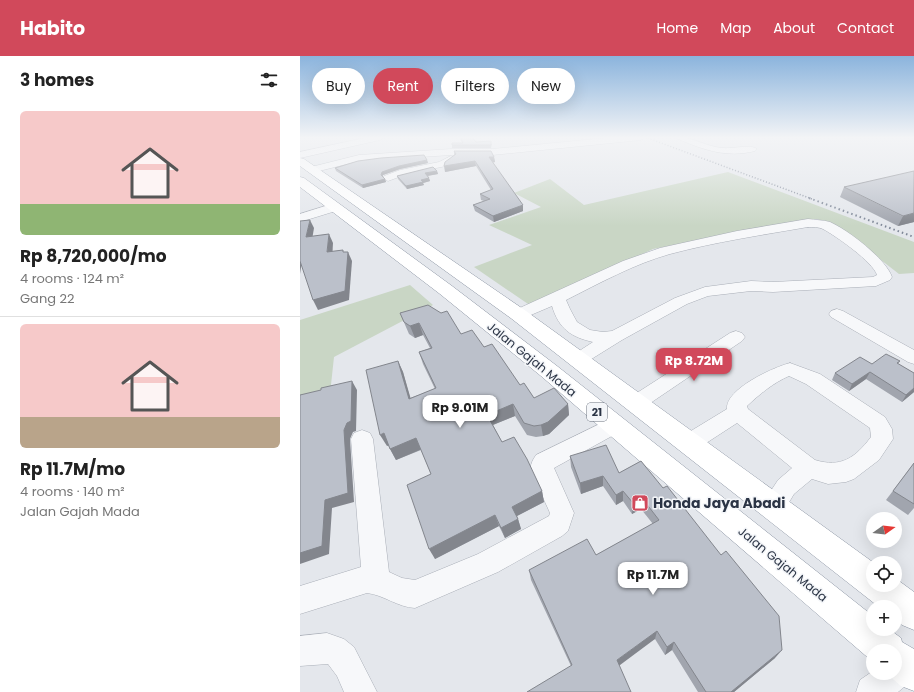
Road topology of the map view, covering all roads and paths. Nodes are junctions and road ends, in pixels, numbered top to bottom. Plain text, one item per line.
1 (308, 167) edge
2 (309, 167) edge
3 (426, 167) edge
4 (388, 178) dead end
5 (335, 207) junction
6 (300, 218) edge
7 (384, 232) junction
8 (558, 298) junction
9 (837, 314) dead end
10 (519, 315) junction
11 (616, 336) junction
12 (736, 337) dead end
13 (914, 358) edge
14 (579, 359) junction
15 (636, 403) junction
16 (738, 412) junction
17 (614, 425) junction
18 (362, 439) dead end
19 (689, 443) junction
20 (808, 468) junction
21 (773, 506) junction
22 (866, 577) edge
23 (376, 579) junction
24 (886, 592) edge
25 (300, 600) edge
26 (914, 613) edge
27 (880, 644) edge
28 (300, 651) edge
29 (883, 680) edge
30 (361, 692) edge
31 (872, 692) edge

1 - 5 highway, Jalan Gajah Mada / 21
2 - 7 highway, Jalan Gajah Mada / 21
3 - 4 street
5 - 6 street
5 - 7 highway, Jalan Gajah Mada / 21
7 - 10 highway, Jalan Gajah Mada / 21
7 - 17 highway, Jalan Gajah Mada / 21
8 - 10 street
8 - 11 street
8 - 11 street
9 - 13 street
10 - 14 highway, Jalan Gajah Mada / 21
11 - 14 street
12 - 15 street
14 - 15 highway, Jalan Gajah Mada / 21
15 - 19 highway, Jalan Gajah Mada / 21
16 - 19 street
16 - 20 street
16 - 20 street
17 - 23 street
17 - 27 highway, Jalan Gajah Mada / 21
18 - 23 street
19 - 21 highway, Jalan Gajah Mada / 21
20 - 21 street
21 - 22 highway, Jalan Gajah Mada / 21
23 - 25 street
24 - 26 highway
28 - 30 street
29 - 31 street

